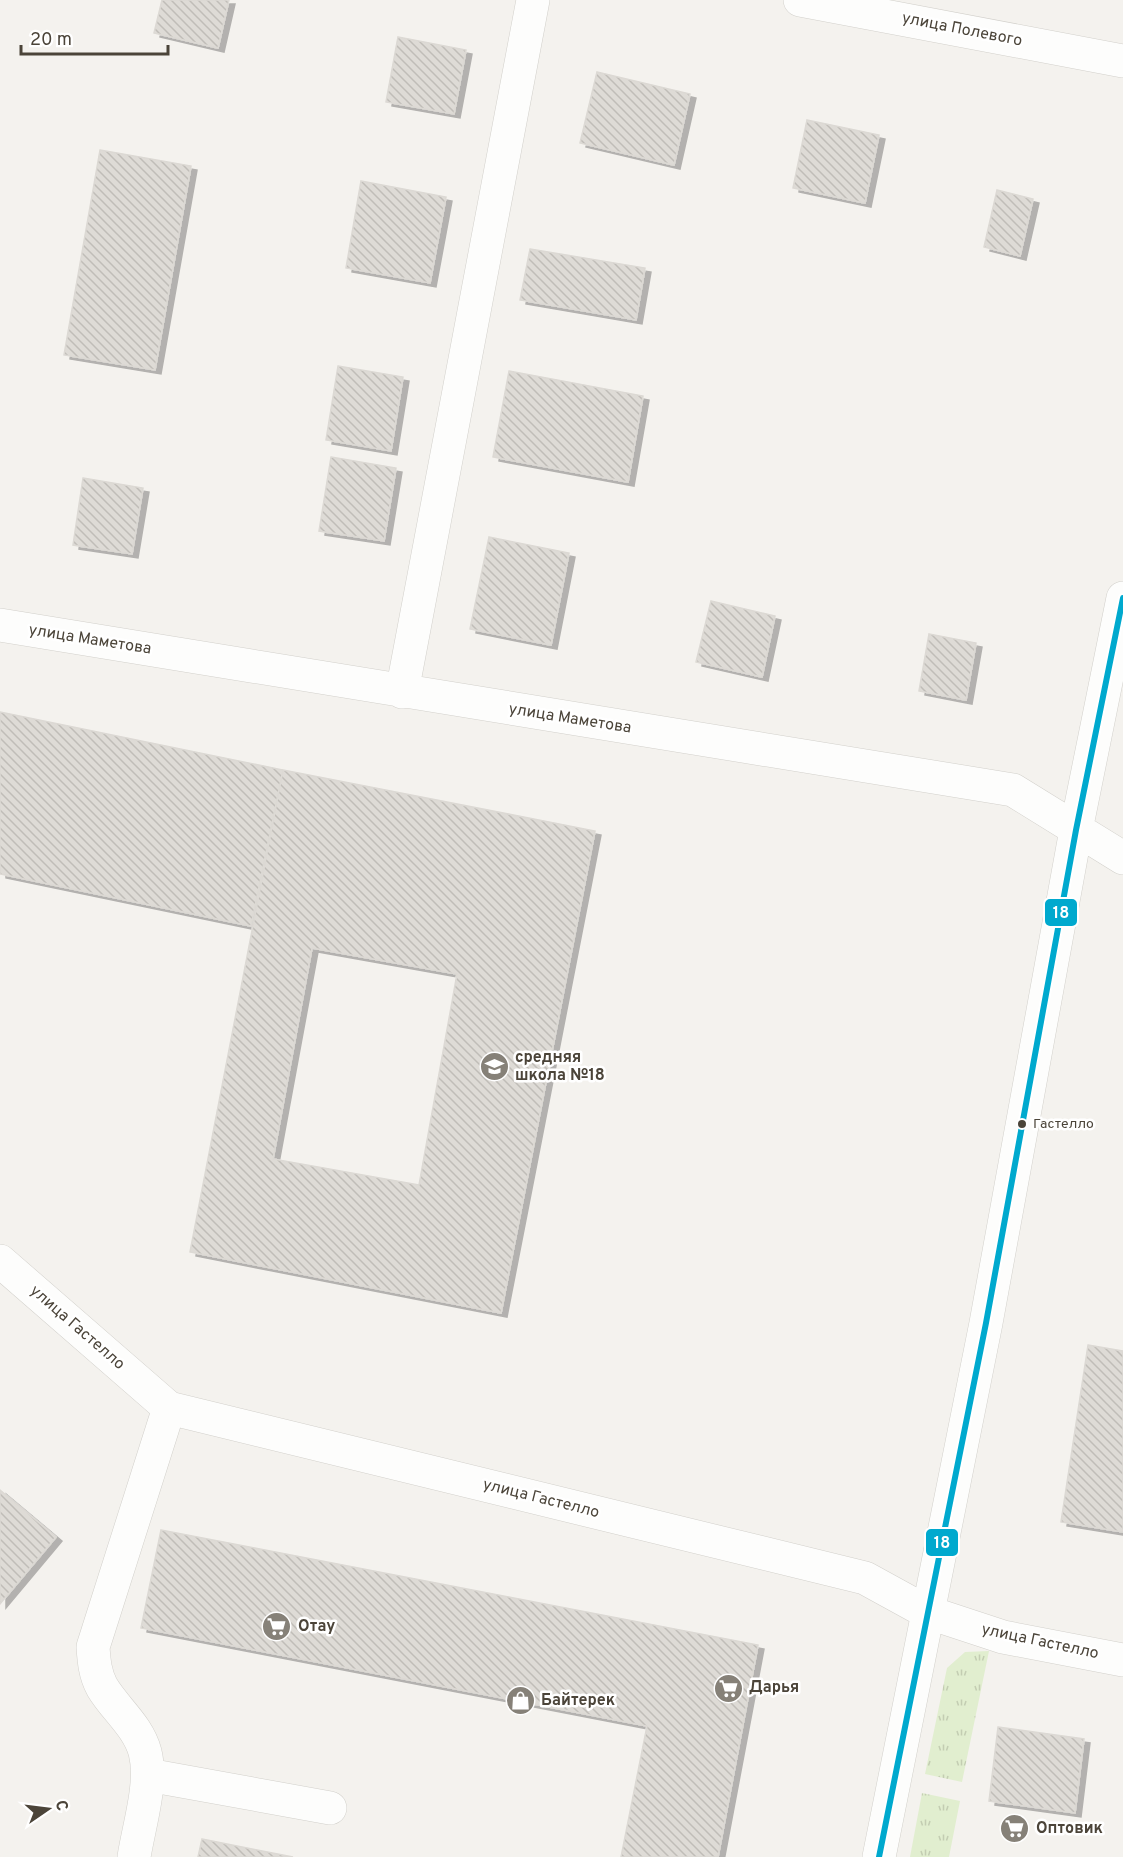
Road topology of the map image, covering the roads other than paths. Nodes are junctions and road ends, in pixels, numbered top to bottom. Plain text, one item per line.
1 (533, 0) edge
2 (800, 0) edge
3 (1123, 61) edge
4 (1123, 598) edge
5 (0, 625) edge
6 (402, 692) junction
7 (1076, 830) junction
8 (1123, 858) edge
9 (0, 1261) edge
10 (170, 1408) junction
11 (927, 1612) junction
12 (1123, 1660) edge
13 (148, 1775) junction
14 (330, 1808) dead end
15 (134, 1857) edge
16 (879, 1857) edge

1 - 6 street
2 - 3 street, улица Полевого
4 - 7 street
5 - 6 street, улица Маметова
6 - 7 street, улица Маметова
7 - 8 street, улица Маметова
7 - 11 street
9 - 10 street, улица Гастелло
10 - 11 street, улица Гастелло
10 - 13 street
11 - 12 street, улица Гастелло
11 - 16 street
13 - 14 street
13 - 15 street

